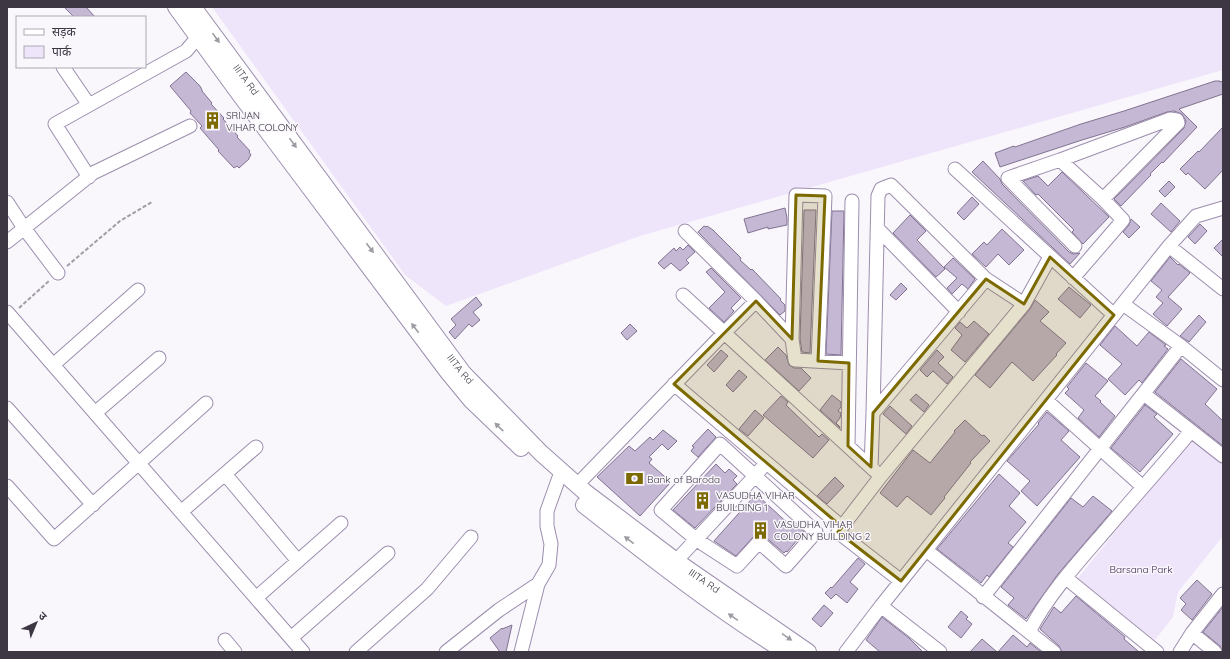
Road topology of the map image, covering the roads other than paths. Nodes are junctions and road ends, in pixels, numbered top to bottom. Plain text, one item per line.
1 (176, 7) edge
2 (192, 7) edge
3 (198, 37) junction
4 (64, 68) edge
5 (90, 105) junction
6 (190, 126) dead end
7 (1060, 160) junction
8 (955, 169) dead end
9 (89, 177) junction
10 (1103, 199) junction
11 (852, 201) dead end
12 (7, 202) edge
13 (1223, 208) edge
14 (24, 228) junction
15 (878, 229) junction
16 (685, 231) dead end
17 (7, 242) edge
18 (1075, 246) dead end
19 (1169, 246) junction
20 (1050, 257) junction
21 (58, 273) road end
22 (1073, 278) junction
23 (986, 279) junction
24 (1223, 289) edge
25 (138, 290) dead end
26 (683, 295) dead end
27 (756, 301) junction
28 (1024, 304) junction
29 (1123, 304) junction
30 (959, 312) junction
31 (8, 314) edge
32 (1114, 315) junction
33 (725, 332) junction
34 (792, 339) junction
35 (1181, 346) junction
36 (159, 358) dead end
37 (445, 359) junction
38 (818, 361) junction
39 (849, 364) junction
40 (52, 365) junction
41 (1223, 380) edge
42 (674, 384) junction
43 (1144, 394) junction
44 (1046, 400) junction
45 (206, 403) dead end
46 (7, 408) edge
47 (95, 413) junction
48 (873, 413) junction
49 (1191, 432) junction
50 (848, 446) junction
51 (256, 447) dead end
52 (1100, 449) junction
53 (1223, 456) edge
54 (766, 463) junction
55 (139, 464) junction
56 (871, 467) junction
57 (225, 474) junction
58 (755, 476) junction
59 (881, 476) junction
60 (559, 477) junction
61 (578, 485) junction
62 (7, 486) edge
63 (1143, 487) junction
64 (93, 504) junction
65 (181, 512) junction
66 (341, 523) dead end
67 (842, 527) junction
68 (471, 537) dead end
69 (696, 540) junction
70 (926, 550) junction
71 (388, 553) dead end
72 (298, 561) junction
73 (676, 561) junction
74 (1066, 578) junction
75 (901, 581) junction
76 (538, 584) junction
77 (1223, 594) edge
78 (983, 597) junction
79 (256, 598) junction
80 (881, 606) junction
81 (1029, 632) junction
82 (1192, 634) junction
83 (291, 638) junction
84 (225, 640) dead end
85 (235, 652) edge
86 (303, 652) edge
87 (356, 652) edge
88 (446, 652) edge
89 (520, 652) edge
90 (786, 652) edge
91 (808, 652) edge
92 (846, 652) edge
93 (940, 652) edge
94 (1054, 652) edge
95 (1157, 652) edge
96 (1180, 652) edge
97 (1215, 652) edge

1 - 3 main road, IIITA Rd
2 -> 37 main road, IIITA Rd
3 - 5 street
37 -> 3 main road, IIITA Rd
4 - 5 street
5 - 9 street
6 - 9 street
7 - 10 street
7 - 10 street
7 - 18 street
8 - 20 street
9 - 14 street
10 - 22 street
11 - 39 street
12 - 14 street
13 - 19 street
14 - 17 street
14 - 21 street
15 - 23 street
15 - 30 street
15 - 48 street
16 - 27 street
19 - 24 street
19 - 29 street
20 - 22 street
20 - 28 street
22 - 32 street
23 - 28 street
23 - 30 street
25 - 40 street
26 - 33 street
27 - 33 street
27 - 34 street
28 - 59 street
29 - 32 street
29 - 35 street
30 - 48 street
31 - 40 street
32 - 44 street
33 - 42 street
33 - 50 street
34 - 38 street
34 - 38 street
35 - 41 street
35 - 43 street
36 - 47 street
37 - 60 main road, IIITA Rd
38 - 39 street
39 - 50 street
40 - 47 street
42 - 54 street
42 - 61 street
43 - 49 street
43 - 52 street
44 - 52 street
44 - 70 street
45 - 55 street
46 - 64 street
47 - 55 street
48 - 56 street
49 - 53 street
49 - 63 street
50 - 56 street
51 - 57 street
52 - 63 street
52 - 78 street
54 - 58 street
54 - 67 street
55 - 64 street
55 - 65 street
56 - 59 street
57 - 65 street
57 - 72 street
58 - 69 street
58 - 69 street
58 - 69 street
59 - 67 street
60 - 61 main road, IIITA Rd
60 - 76 street
90 -> 60 main road, IIITA Rd
61 - 73 main road, IIITA Rd
62 - 64 street
63 - 74 street
65 - 79 street
66 - 72 street
67 - 75 street
68 - 87 street
69 - 73 street
70 - 75 street
70 - 78 street
71 - 83 street
72 - 79 street
73 -> 91 main road, IIITA Rd
74 - 81 street
74 - 95 street
75 - 80 street
76 - 88 street
76 - 89 street
77 - 82 street
78 - 81 street
79 - 83 street
80 - 92 street
80 - 93 street
81 - 94 street
82 - 96 street
82 - 97 street
83 - 86 street
84 - 85 street

